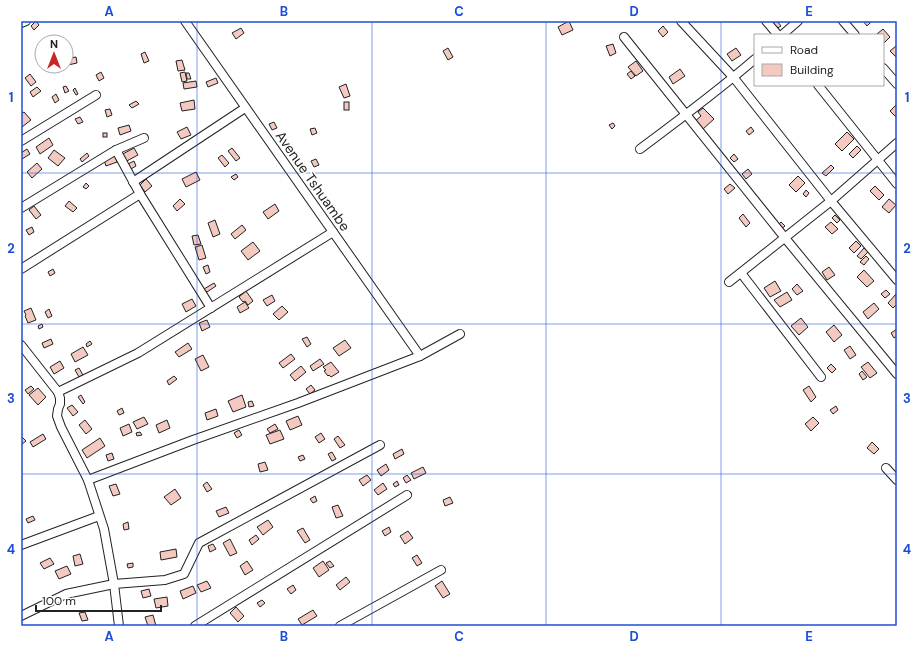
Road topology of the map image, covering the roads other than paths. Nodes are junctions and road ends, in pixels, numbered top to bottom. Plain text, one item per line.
1 (26, 21) edge
2 (185, 21) edge
3 (682, 21) edge
4 (766, 21) edge
5 (798, 21) edge
6 (843, 21) edge
7 (21, 23) edge
8 (777, 34) edge
9 (783, 34) edge
10 (854, 34) edge
11 (624, 36) dead end
12 (754, 60) edge
13 (884, 69) edge
14 (734, 78) junction
15 (897, 84) edge
16 (819, 86) edge
17 (96, 95) dead end
18 (246, 108) junction
19 (687, 115) junction
20 (144, 138) dead end
21 (21, 140) edge
22 (897, 143) edge
23 (640, 149) dead end
24 (116, 150) junction
25 (877, 160) junction
26 (133, 182) junction
27 (897, 184) edge
28 (140, 194) junction
29 (831, 201) junction
30 (21, 208) edge
31 (333, 232) junction
32 (785, 238) junction
33 (21, 269) edge
34 (741, 273) junction
35 (897, 280) edge
36 (729, 282) dead end
37 (211, 308) junction
38 (460, 334) dead end
39 (21, 345) edge
40 (420, 356) junction
41 (896, 371) edge
42 (821, 377) dead end
43 (58, 392) junction
44 (380, 445) dead end
45 (886, 468) dead end
46 (88, 480) junction
47 (897, 480) edge
48 (407, 495) dead end
49 (100, 516) junction
50 (21, 545) edge
51 (442, 570) dead end
52 (114, 584) junction
53 (21, 616) edge
54 (119, 626) edge
55 (195, 626) edge
56 (340, 626) edge

1 - 7 street
2 - 18 street, Avenue Tshuambe
3 - 14 street
4 - 8 street
5 - 9 street
6 - 10 street
11 - 19 street
12 - 14 street
13 - 15 street
14 - 19 street
14 - 29 street
16 - 25 street
17 - 21 street
18 - 26 street
18 - 31 street, Avenue Tshuambe
19 - 23 street
19 - 32 street
20 - 24 street
22 - 25 street
24 - 26 street
24 - 30 street
25 - 27 street
25 - 29 street
26 - 28 street
28 - 33 street
28 - 37 street
29 - 32 street
29 - 35 street
31 - 37 street
31 - 40 street, Avenue Tshuambe
32 - 34 street
32 - 41 street
34 - 36 street
34 - 42 street
37 - 43 street
38 - 40 street
39 - 43 street
40 - 46 street
43 - 46 street
44 - 52 street
45 - 47 street
46 - 49 street
48 - 55 street
49 - 50 street
49 - 52 street
51 - 56 street
52 - 53 street
52 - 54 street

